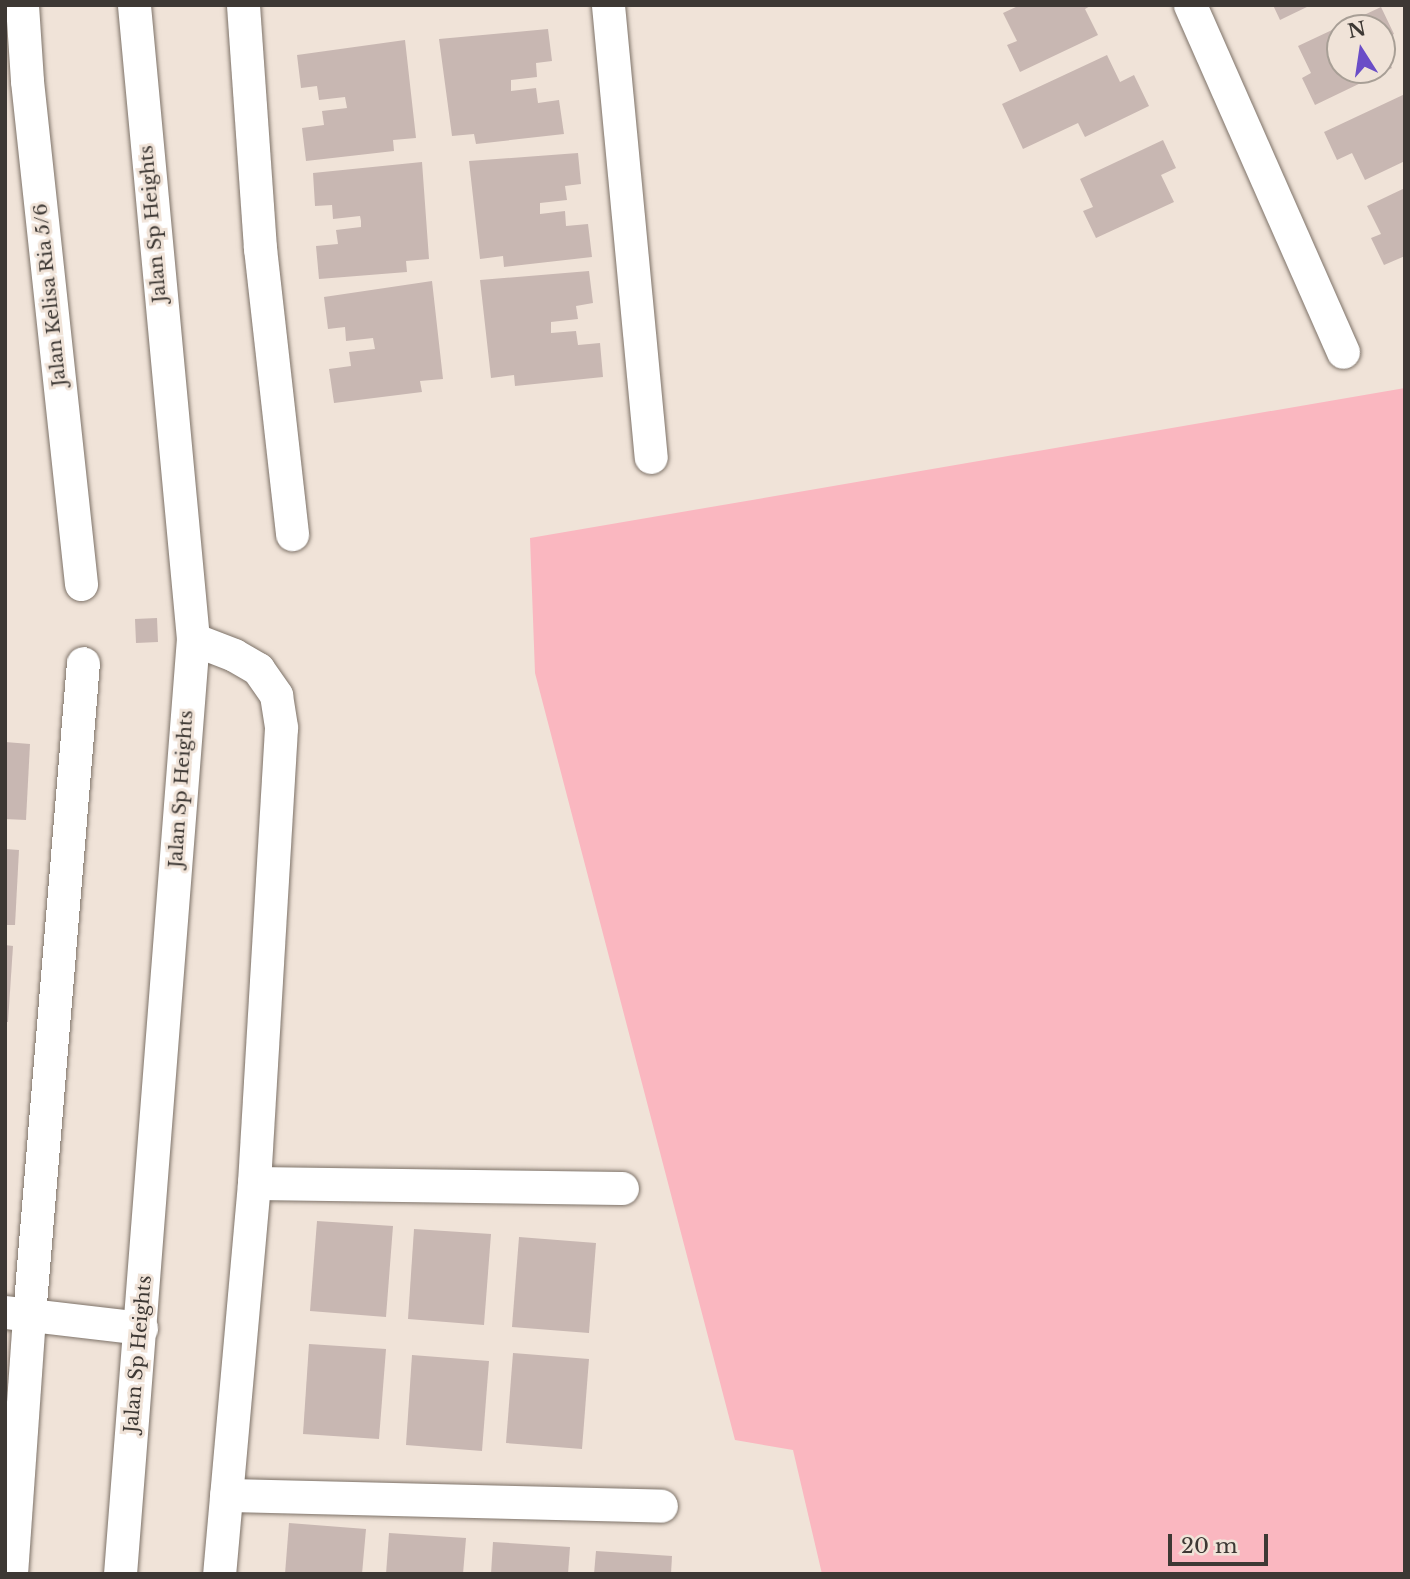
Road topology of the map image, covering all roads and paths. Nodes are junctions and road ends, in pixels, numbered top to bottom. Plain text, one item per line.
1 (22, 5) edge
2 (134, 5) edge
3 (243, 5) edge
4 (608, 5) edge
5 (1191, 5) edge
6 (1343, 352) dead end
7 (651, 457) dead end
8 (292, 534) dead end
9 (81, 584) dead end
10 (193, 639) junction
11 (83, 663) dead end
12 (254, 1184) junction
13 (622, 1188) dead end
14 (17, 1314) edge
15 (141, 1328) junction
16 (226, 1495) junction
17 (661, 1506) dead end
18 (11, 1574) edge
19 (120, 1574) edge
20 (219, 1574) edge

1 - 9 street, Jalan Kelisa Ria 5/6
2 - 10 street, Jalan Sp Heights
3 - 8 street
4 - 7 street
5 - 6 street
10 - 12 street
10 - 15 street, Jalan Sp Heights
11 - 14 street
12 - 13 street
12 - 16 street
14 - 15 street
14 - 18 street
15 - 19 street, Jalan Sp Heights
16 - 17 street
16 - 20 street

